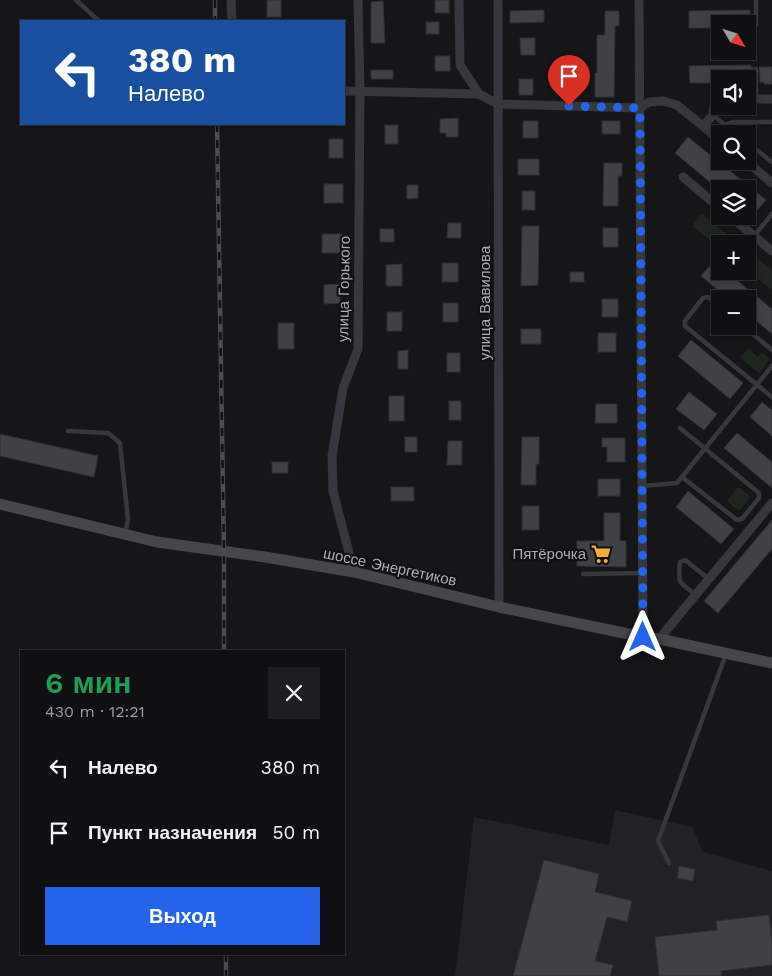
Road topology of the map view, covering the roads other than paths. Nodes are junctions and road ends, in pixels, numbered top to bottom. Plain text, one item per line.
1 (76, 0) edge
2 (231, 0) edge
3 (358, 0) edge
4 (459, 0) edge
5 (498, 0) edge
6 (639, 0) edge
7 (756, 0) edge
8 (756, 15) edge
9 (98, 20) edge
10 (232, 20) edge
11 (345, 90) edge
12 (360, 91) junction
13 (479, 94) junction
14 (756, 99) edge
15 (772, 99) edge
16 (498, 104) junction
17 (640, 108) junction
18 (713, 115) joint
19 (772, 122) edge
20 (725, 125) joint
21 (704, 126) junction
22 (711, 132) edge
23 (756, 149) edge
24 (772, 162) edge
25 (756, 169) edge
26 (683, 177) dead end
27 (772, 183) edge
28 (711, 200) edge
29 (772, 214) edge
30 (741, 225) edge
31 (753, 235) edge
32 (755, 235) edge
33 (756, 238) edge
34 (772, 251) edge
35 (711, 300) edge
36 (754, 335) edge
37 (772, 350) edge
38 (772, 366) edge
39 (757, 384) junction
40 (772, 397) edge
41 (680, 428) dead end
42 (68, 431) dead end
43 (705, 449) junction
44 (682, 476) junction
45 (642, 486) junction
46 (772, 503) edge
47 (0, 504) edge
48 (125, 534) junction
49 (354, 572) junction
50 (642, 573) junction
51 (583, 574) dead end
52 (709, 579) junction
53 (696, 595) junction
54 (499, 607) junction
55 (643, 637) junction
56 (659, 638) junction
57 (726, 653) junction
58 (772, 663) edge
59 (669, 863) dead end

1 - 9 lane
2 - 10 street
3 - 12 street, улица Горького
4 - 13 street
5 - 16 street, улица Вавилова
6 - 17 street
7 - 8 lane
11 - 12 street
12 - 13 street
12 - 49 street, улица Горького
13 - 16 street
14 - 15 street
16 - 17 street
16 - 54 street, улица Вавилова
17 - 21 street
17 - 45 street
18 - 20 lane
18 - 21 street
19 - 20 lane
21 - 22 street
23 - 24 lane
25 - 27 street
26 - 28 street
29 - 32 lane
30 - 31 street
33 - 34 street
35 - 39 lane
36 - 37 lane
38 - 39 lane
39 - 40 lane
39 - 43 lane
41 - 43 lane
42 - 48 lane
43 - 44 lane
43 - 44 lane
44 - 45 lane
45 - 50 street
46 - 52 street
47 - 48 main road, шоссе Энергетиков
48 - 49 main road, шоссе Энергетиков
49 - 54 main road, шоссе Энергетиков
50 - 51 lane
50 - 55 street
52 - 53 street
52 - 53 lane
53 - 56 street
54 - 55 main road, шоссе Энергетиков
55 - 56 main road, шоссе Энергетиков
56 - 57 main road, шоссе Энергетиков
57 - 58 main road, шоссе Энергетиков
57 - 59 lane

